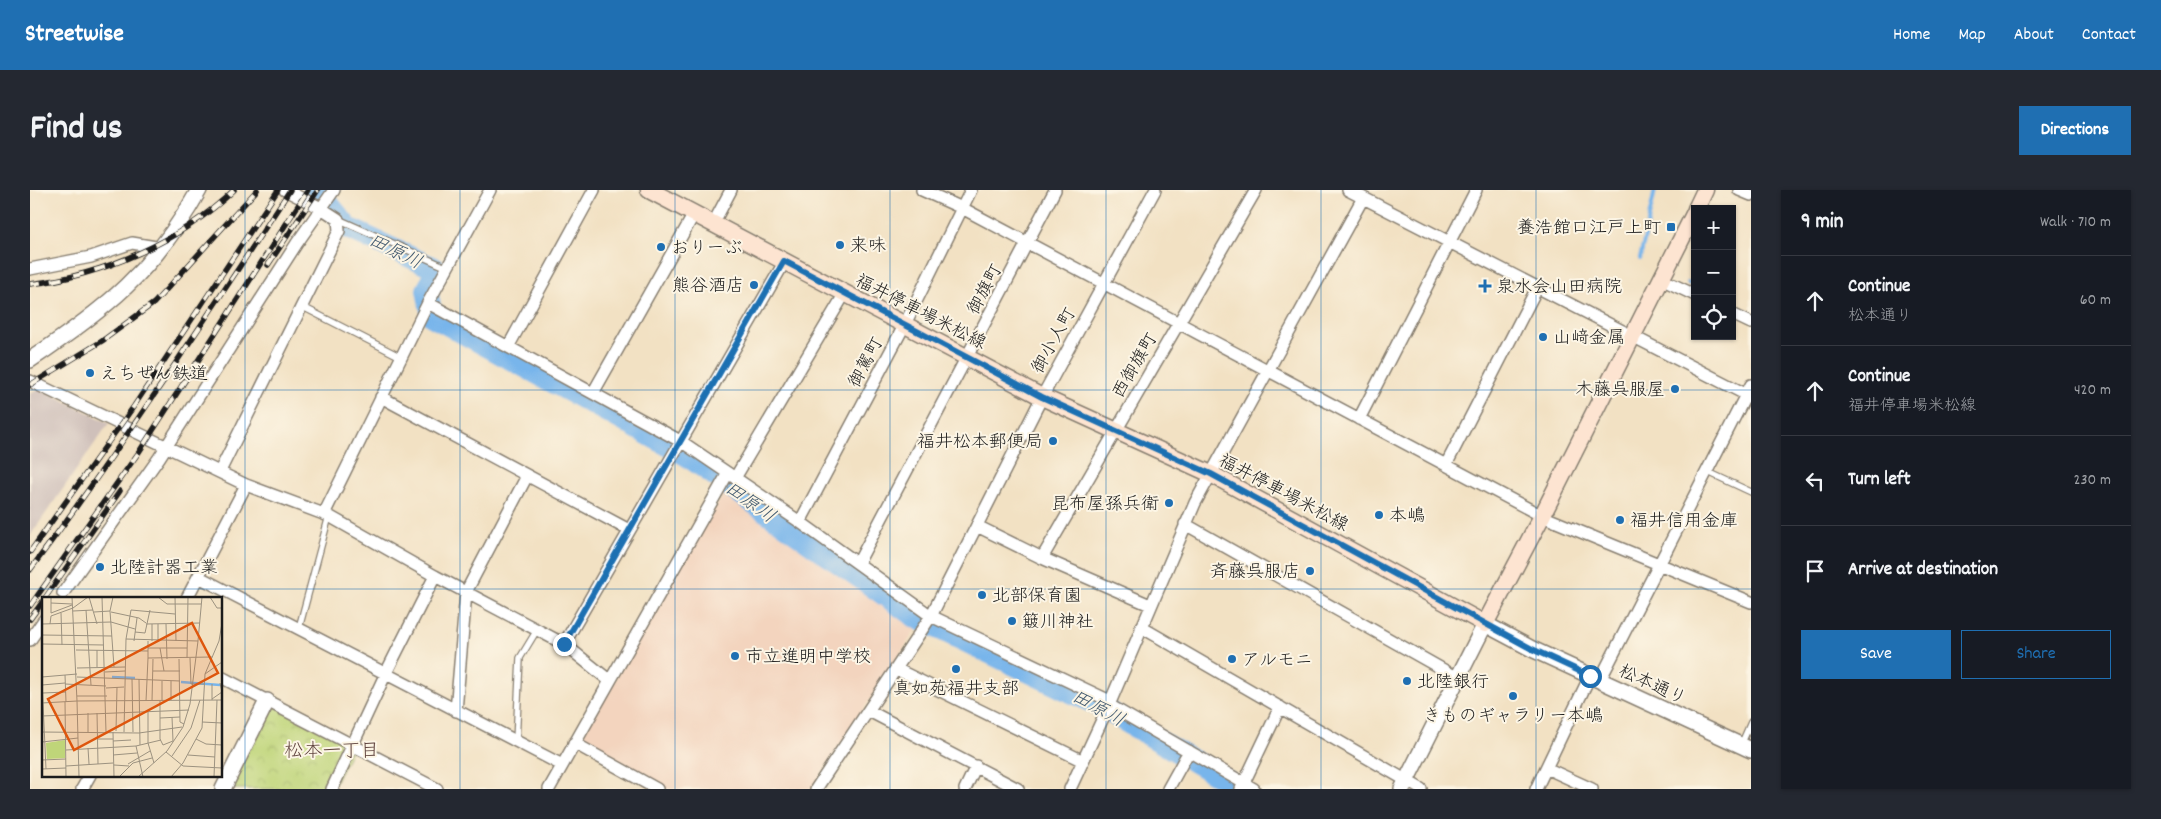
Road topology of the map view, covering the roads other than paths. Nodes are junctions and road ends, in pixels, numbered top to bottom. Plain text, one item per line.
1 (199, 190) edge
2 (285, 190) edge
3 (334, 190) edge
4 (490, 190) edge
5 (594, 190) edge
6 (648, 190) edge
7 (731, 190) edge
8 (922, 190) edge
9 (971, 190) edge
10 (1056, 190) edge
11 (1155, 190) edge
12 (1256, 190) edge
13 (1348, 190) edge
14 (1476, 190) edge
15 (1706, 190) edge
16 (1739, 190) edge
17 (1751, 195) edge
18 (1364, 198) junction
19 (1698, 205) edge
20 (321, 208) junction
21 (962, 208) junction
22 (694, 214) junction
23 (1691, 218) edge
24 (338, 219) junction
25 (714, 224) junction
26 (1028, 243) junction
27 (1450, 243) junction
28 (162, 248) junction
29 (784, 261) junction
30 (448, 268) junction
31 (30, 269) edge
32 (1661, 279) junction
33 (1104, 283) junction
34 (1538, 288) junction
35 (844, 294) junction
36 (1693, 295) edge
37 (428, 303) junction
38 (301, 306) junction
39 (1736, 316) edge
40 (1178, 323) junction
41 (1751, 323) edge
42 (905, 324) junction
43 (1632, 337) junction
44 (508, 347) junction
45 (32, 355) edge
46 (401, 357) junction
47 (967, 357) junction
48 (1267, 372) junction
49 (30, 381) edge
50 (1749, 392) edge
51 (593, 393) junction
52 (381, 397) junction
53 (1042, 397) junction
54 (1359, 419) junction
55 (1116, 431) junction
56 (682, 442) junction
57 (167, 446) junction
58 (1446, 465) junction
59 (220, 471) junction
60 (1706, 471) junction
61 (1211, 474) junction
62 (732, 475) junction
63 (527, 476) junction
64 (246, 485) junction
65 (1751, 492) edge
66 (327, 515) junction
67 (1542, 516) junction
68 (800, 522) junction
69 (1185, 524) junction
70 (977, 526) junction
71 (629, 530) junction
72 (1042, 558) junction
73 (858, 563) junction
74 (1658, 563) junction
75 (435, 576) junction
76 (198, 577) junction
77 (466, 592) junction
78 (65, 596) edge
79 (188, 597) edge
80 (1751, 602) edge
81 (1150, 605) junction
82 (931, 616) junction
83 (42, 623) edge
84 (1485, 624) junction
85 (1141, 627) junction
86 (299, 628) junction
87 (537, 630) junction
88 (30, 640) edge
89 (564, 644) junction
90 (896, 669) junction
91 (386, 672) junction
92 (222, 678) edge
93 (1458, 678) junction
94 (1595, 678) junction
95 (610, 681) junction
96 (267, 701) junction
97 (1109, 703) junction
98 (1280, 707) junction
99 (456, 711) junction
100 (869, 711) junction
101 (1751, 722) edge
102 (516, 742) junction
103 (574, 743) junction
104 (354, 745) junction
105 (1746, 747) edge
106 (1189, 751) junction
107 (1083, 761) junction
108 (562, 765) junction
109 (976, 766) junction
110 (1546, 768) junction
111 (89, 776) edge
112 (1404, 785) edge
113 (1242, 786) edge
114 (433, 788) edge
115 (82, 789) edge
116 (223, 789) edge
117 (332, 789) edge
118 (548, 789) edge
119 (657, 789) edge
120 (816, 789) edge
121 (965, 789) edge
122 (1018, 789) edge
123 (1070, 789) edge
124 (1168, 789) edge
125 (1254, 789) edge
126 (1421, 789) edge
127 (1536, 789) edge
128 (1592, 789) edge

1 - 28 street
2 - 20 street
3 - 20 street
4 - 30 street
5 - 44 street
6 - 22 main road, 福井停車場米松線
7 - 25 street
8 - 21 street
9 - 21 street, 御駕町
10 - 26 street, 御旗町
11 - 33 street, 御小人町
12 - 40 street, 西御旗町
13 - 18 street
14 - 27 street
15 - 19 main road
16 - 17 street
18 - 27 street
18 - 48 street
20 - 24 street
20 - 57 street
21 - 26 street
21 - 42 street, 御駕町
22 - 25 main road, 福井停車場米松線
22 - 51 street
23 - 32 main road
24 - 30 lane
24 - 38 street
25 - 29 main road, 福井停車場米松線
26 - 33 street
26 - 47 street, 御旗町
27 - 34 street
27 - 54 street
28 - 31 street
28 - 45 street
29 - 35 main road, 福井停車場米松線
29 - 56 street
30 - 37 street
32 - 36 street
32 - 43 main road
33 - 40 street
33 - 53 street, 御小人町
34 - 43 street
34 - 58 street
35 - 42 main road, 福井停車場米松線
35 - 62 street
37 - 44 street
37 - 46 street
38 - 46 lane
38 - 59 street
39 - 41 street
40 - 48 street
40 - 55 street, 西御旗町
42 - 47 main road, 福井停車場米松線
42 - 68 street, 御駕町
43 - 50 street
43 - 67 main road
44 - 51 street
46 - 52 street
47 - 53 main road, 福井停車場米松線
47 - 73 street, 御旗町
48 - 54 street
48 - 61 street
49 - 57 street
50 - 60 street
51 - 56 street
52 - 63 street
52 - 66 street
53 - 55 main road, 福井停車場米松線
53 - 70 street, 御小人町
54 - 58 street
55 - 61 main road, 福井停車場米松線
55 - 72 street, 西御旗町
56 - 62 street
56 - 71 street
57 - 59 street
57 - 78 street
58 - 67 street
59 - 64 street
60 - 65 lane
60 - 74 street
61 - 69 street
61 - 84 main road, 福井停車場米松線
62 - 68 street
62 - 95 street
63 - 71 street
63 - 77 street
64 - 66 street
64 - 76 street
66 - 75 street
66 - 86 lane
67 - 74 street
67 - 84 main road
68 - 73 street
69 - 81 street
69 - 93 street
70 - 72 street
70 - 82 street, 御小人町
71 - 89 street
72 - 81 street
73 - 82 street
74 - 80 street
74 - 94 street
75 - 77 street
75 - 91 street
76 - 79 street
76 - 86 street
77 - 87 street
77 - 99 street
81 - 85 street
82 - 90 street, 御小人町
82 - 97 street
83 - 88 street
84 - 93 street
84 - 94 street, 松本通り
85 - 97 street
85 - 98 street
86 - 91 street
87 - 89 street
87 - 102 lane
89 - 95 street
90 - 100 street, 御小人町
90 - 107 street
91 - 99 street
91 - 104 street
92 - 96 street
93 - 112 street
94 - 105 street, 松本通り
94 - 110 street
95 - 103 street
96 - 104 street
96 - 116 street
97 - 106 street
97 - 107 street
98 - 112 street
98 - 113 street
99 - 102 street
100 - 109 street
100 - 120 street, 御小人町
101 - 105 lane
102 - 108 street
103 - 108 street
103 - 119 street
104 - 114 street
104 - 117 street
106 - 113 street
106 - 124 street
107 - 123 street
108 - 118 street
109 - 121 street
109 - 122 street
110 - 127 street
110 - 128 street
111 - 115 street
112 - 126 street
113 - 125 street

